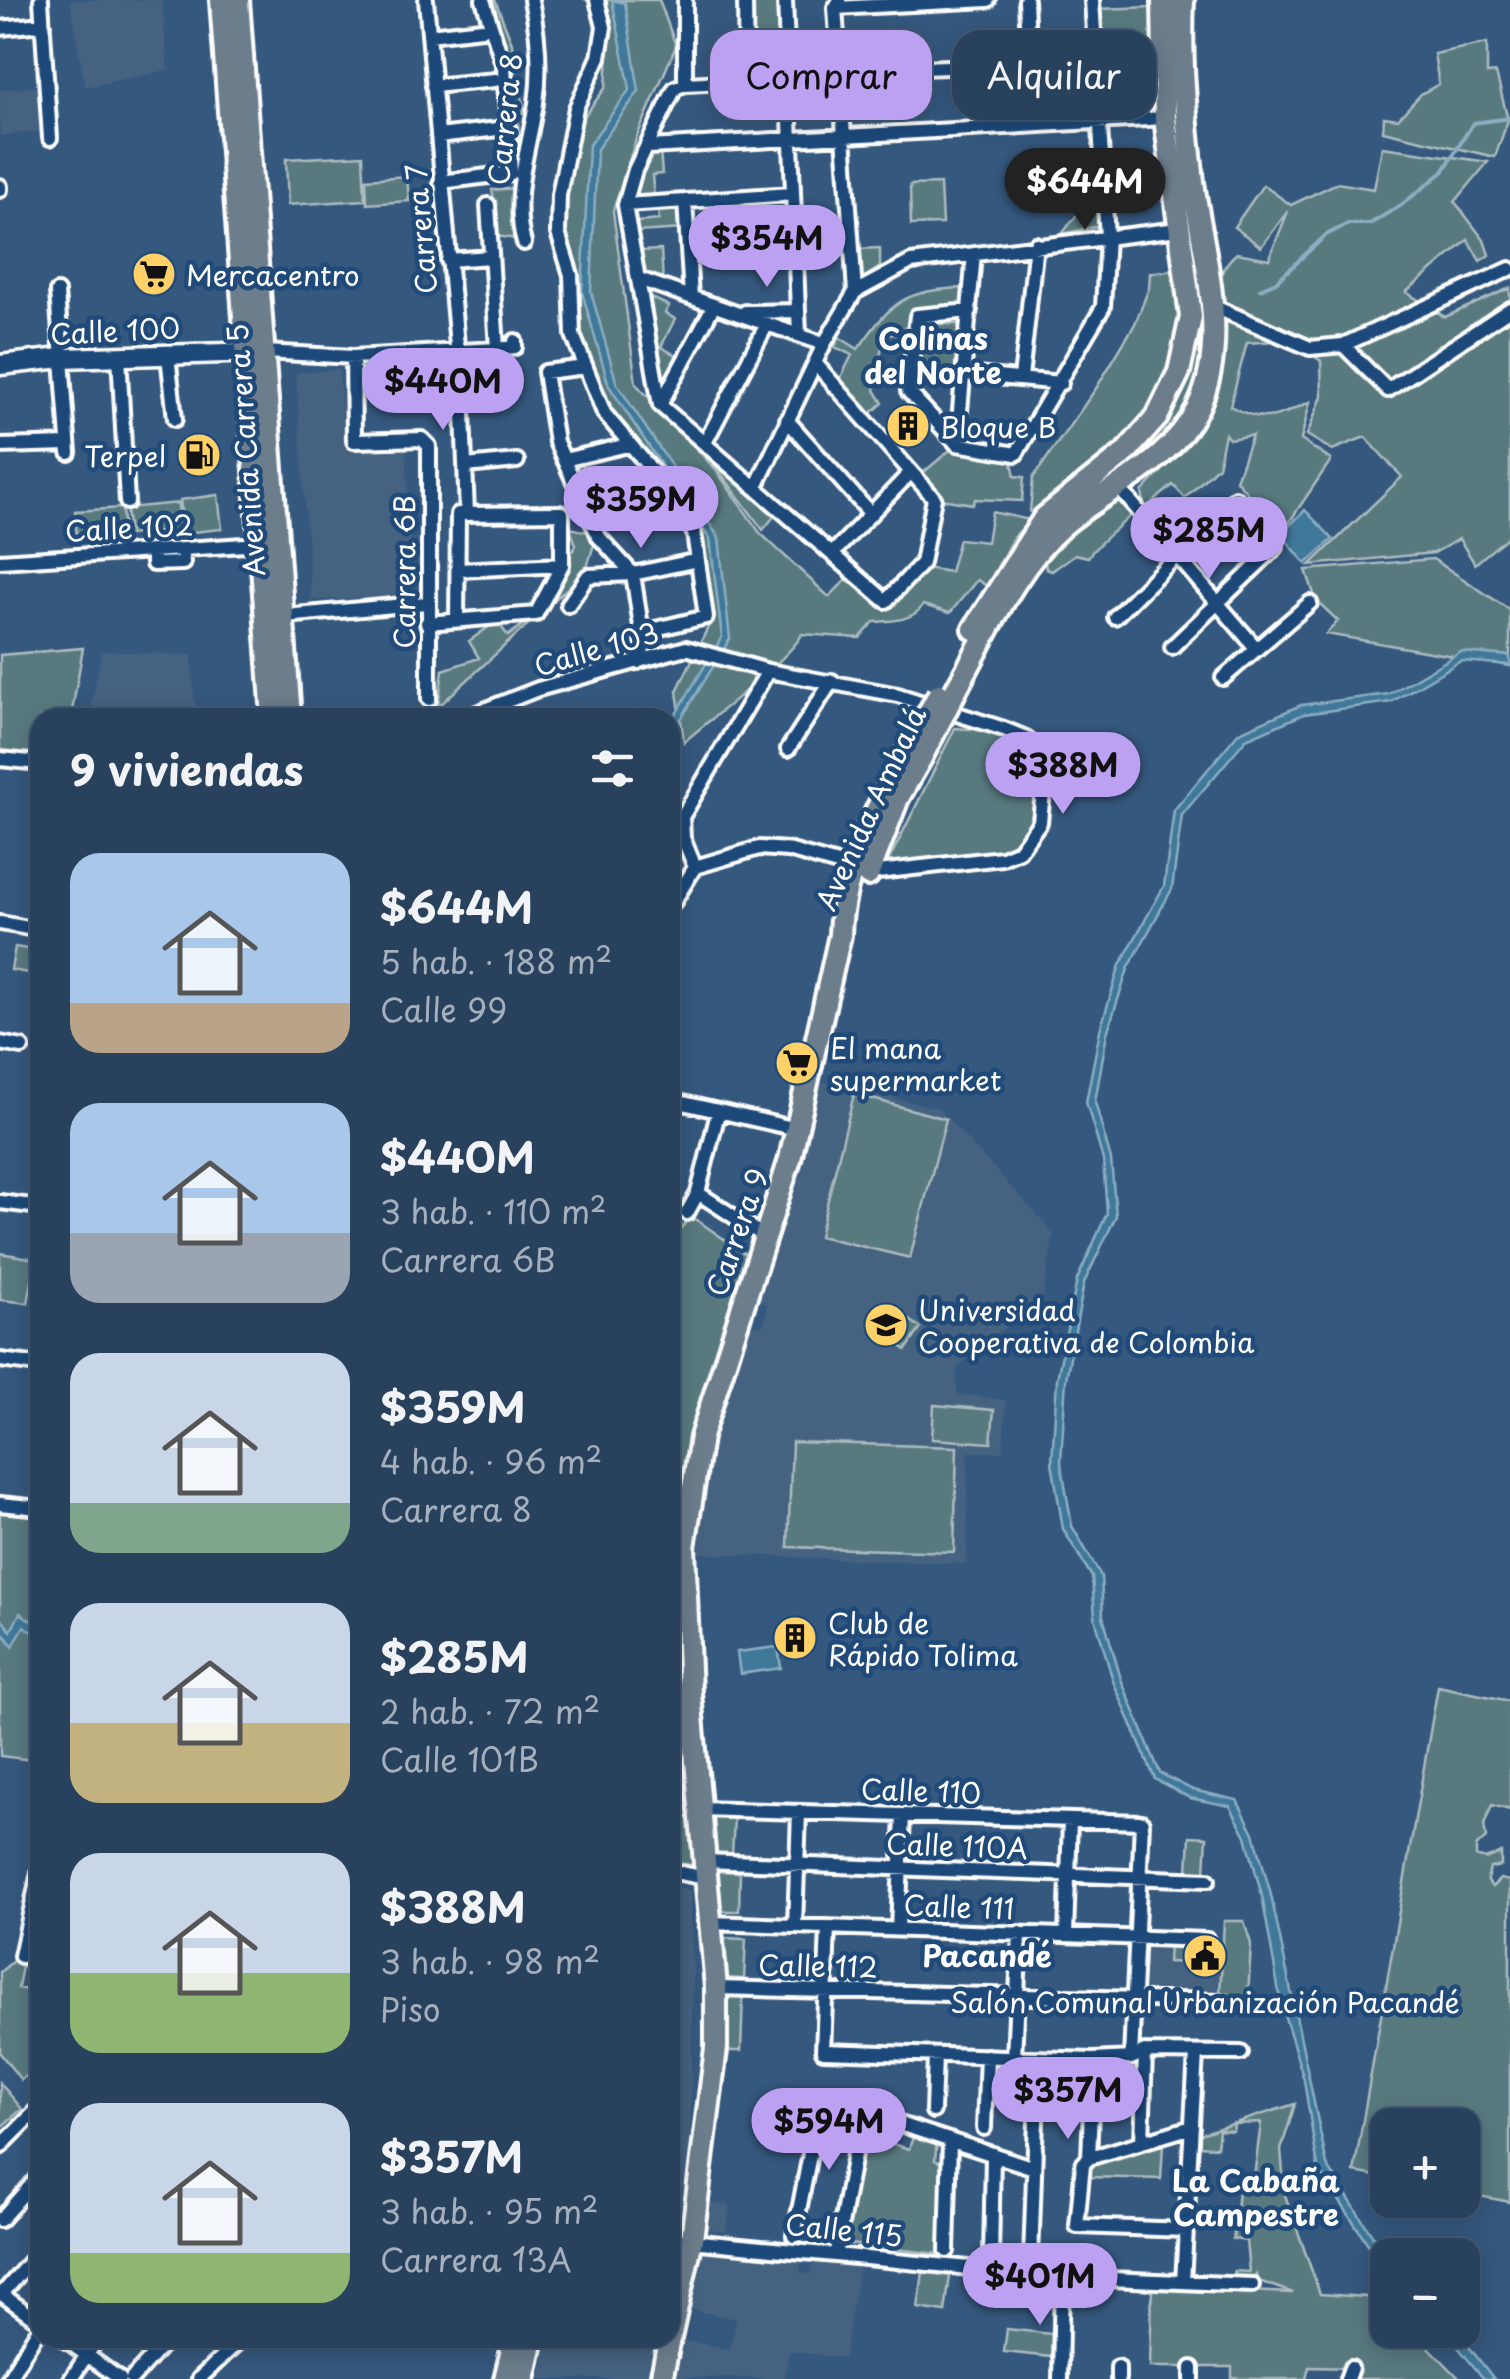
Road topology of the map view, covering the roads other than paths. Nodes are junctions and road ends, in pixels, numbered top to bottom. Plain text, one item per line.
1 (41, 0) edge
2 (222, 0) edge
3 (238, 0) edge
4 (426, 0) edge
5 (482, 0) edge
6 (530, 0) edge
7 (596, 0) edge
8 (685, 0) edge
9 (745, 0) edge
10 (785, 0) edge
11 (988, 0) edge
12 (1026, 0) edge
13 (1092, 0) edge
14 (1162, 0) edge
15 (1183, 0) edge
16 (838, 4) edge
17 (43, 24) junction
18 (0, 28) edge
19 (482, 30) dead end
20 (745, 30) edge
21 (786, 30) edge
22 (839, 30) edge
23 (1027, 30) edge
24 (429, 35) junction
25 (495, 80) dead end
26 (710, 83) edge
27 (684, 84) junction
28 (434, 86) junction
29 (1165, 118) junction
30 (789, 120) edge
31 (843, 120) edge
32 (1032, 120) edge
33 (532, 121) junction
34 (1097, 122) junction
35 (1032, 125) junction
36 (504, 128) junction
37 (438, 136) junction
38 (844, 137) junction
39 (50, 138) dead end
40 (790, 139) junction
41 (649, 147) junction
42 (442, 182) junction
43 (792, 194) junction
44 (685, 201) junction
45 (488, 205) dead end
46 (626, 205) junction
47 (1178, 229) junction
48 (1107, 237) junction
49 (524, 243) dead end
50 (1036, 244) junction
51 (795, 250) junction
52 (974, 254) junction
53 (689, 256) junction
54 (491, 257) junction
55 (448, 260) junction
56 (1510, 268) edge
57 (640, 279) junction
58 (58, 292) dead end
59 (855, 292) junction
60 (692, 297) junction
61 (714, 305) junction
62 (1200, 305) junction
63 (1510, 309) edge
64 (797, 311) junction
65 (738, 312) junction
66 (970, 312) junction
67 (766, 324) junction
68 (798, 335) junction
69 (515, 341) dead end
70 (824, 344) junction
71 (1343, 344) junction
72 (497, 349) junction
73 (456, 350) junction
74 (256, 352) junction
75 (168, 355) junction
76 (119, 356) junction
77 (353, 356) junction
78 (61, 358) junction
79 (816, 364) junction
80 (0, 366) edge
81 (586, 367) junction
82 (966, 374) junction
83 (1021, 378) junction
84 (1061, 383) junction
85 (660, 405) junction
86 (175, 419) dead end
87 (787, 420) junction
88 (706, 442) junction
89 (957, 444) junction
90 (628, 445) junction
91 (0, 446) edge
92 (564, 460) junction
93 (517, 461) dead end
94 (466, 466) junction
95 (911, 472) junction
96 (756, 485) junction
97 (1120, 488) junction
98 (676, 498) junction
99 (1235, 498) dead end
100 (126, 502) dead end
101 (462, 514) junction
102 (590, 514) junction
103 (870, 514) junction
104 (260, 544) junction
105 (1276, 547) dead end
106 (832, 554) junction
107 (1175, 556) junction
108 (698, 560) junction
109 (0, 561) edge
110 (562, 565) junction
111 (458, 570) junction
112 (633, 574) junction
113 (1310, 602) dead end
114 (427, 603) junction
115 (568, 604) dead end
116 (1216, 605) junction
117 (285, 616) junction
118 (1115, 617) dead end
119 (457, 620) junction
120 (426, 623) junction
121 (643, 632) junction
122 (1172, 647) dead end
123 (1256, 648) junction
124 (638, 662) junction
125 (768, 671) junction
126 (1223, 678) dead end
127 (832, 682) junction
128 (953, 682) junction
129 (429, 699) dead end
130 (272, 708) edge
131 (290, 708) edge
132 (490, 708) edge
133 (788, 748) dead end
134 (0, 759) edge
135 (30, 762) edge
136 (695, 867) junction
137 (862, 871) junction
138 (680, 892) edge
139 (0, 923) edge
140 (30, 928) edge
141 (840, 935) joint
142 (0, 1044) edge
143 (22, 1047) dead end
144 (680, 1103) edge
145 (718, 1113) junction
146 (797, 1130) junction
147 (698, 1194) junction
148 (0, 1202) edge
149 (30, 1206) edge
150 (686, 1213) dead end
151 (762, 1235) junction
152 (0, 1360) edge
153 (30, 1364) edge
154 (0, 1504) edge
155 (30, 1507) edge
156 (700, 1809) junction
157 (799, 1812) junction
158 (903, 1815) junction
159 (1070, 1820) junction
160 (797, 1864) junction
161 (901, 1868) junction
162 (705, 1870) junction
163 (680, 1871) edge
164 (1068, 1874) junction
165 (1139, 1877) junction
166 (1208, 1880) dead end
167 (30, 1917) edge
168 (710, 1923) junction
169 (795, 1926) junction
170 (828, 1927) junction
171 (898, 1929) junction
172 (1020, 1934) junction
173 (1066, 1935) junction
174 (1136, 1938) junction
175 (1207, 1940) dead end
176 (22, 1956) dead end
177 (716, 1988) junction
178 (826, 1990) junction
179 (1017, 1995) junction
180 (1133, 1998) junction
181 (1219, 2000) dead end
182 (1196, 2053) junction
183 (1240, 2053) dead end
184 (935, 2055) junction
185 (1138, 2055) junction
186 (988, 2056) junction
187 (1014, 2057) junction
188 (1039, 2058) junction
189 (1093, 2060) junction
190 (862, 2111) junction
191 (933, 2111) dead end
192 (30, 2117) edge
193 (1192, 2127) junction
194 (984, 2128) dead end
195 (950, 2140) junction
196 (1142, 2142) junction
197 (0, 2147) edge
198 (993, 2154) junction
199 (1089, 2158) junction
200 (1034, 2168) junction
201 (30, 2186) edge
202 (0, 2220) edge
203 (1186, 2230) junction
204 (794, 2236) dead end
205 (681, 2239) edge
206 (947, 2251) dead end
207 (836, 2252) junction
208 (991, 2259) dead end
209 (1030, 2259) dead end
210 (30, 2261) edge
211 (1062, 2278) junction
212 (1183, 2282) junction
213 (1252, 2286) dead end
214 (1, 2294) edge
215 (30, 2316) edge
216 (30, 2341) edge
217 (78, 2348) edge
218 (90, 2348) edge
219 (159, 2348) edge
220 (232, 2348) edge
221 (512, 2348) edge
222 (530, 2348) edge
223 (665, 2348) edge
224 (86, 2353) junction
225 (8, 2379) edge
226 (71, 2379) edge
227 (120, 2379) edge
228 (132, 2379) edge
229 (199, 2379) edge
230 (506, 2379) edge
231 (524, 2379) edge
232 (661, 2379) edge
233 (1060, 2379) edge

1 - 17 street
2 - 74 main road, Avenida Carrera 5
3 - 74 main road, Avenida Carrera 5
4 - 24 street, Carrera 7
5 - 36 street
6 - 33 street, Carrera 8
7 - 81 street
8 - 27 street
9 - 20 street
10 - 21 street
11 - 16 street
12 - 23 street
13 - 34 street
14 - 29 main road, Avenida Ambalá
15 - 62 main road, Avenida Ambalá
16 - 22 street
17 - 18 street
17 - 39 street
19 - 24 street
24 - 28 street, Carrera 7
25 - 28 street
26 - 27 street
27 - 41 street
28 - 37 street, Carrera 7
29 - 34 street
29 - 47 main road, Avenida Ambalá
30 - 40 street
31 - 38 street
32 - 35 street
33 - 36 street
33 - 49 street, Carrera 8
34 - 35 street
34 - 48 street
35 - 38 street
36 - 37 street
36 - 42 street
37 - 42 street, Carrera 7
38 - 40 street
38 - 59 street
40 - 41 street
40 - 43 street
41 - 46 street
42 - 55 street, Carrera 7
43 - 44 street
43 - 51 street
44 - 46 street
44 - 53 street
45 - 54 street
46 - 57 street
47 - 48 street
47 - 62 main road, Avenida Ambalá
48 - 50 street
48 - 84 street
50 - 52 street
50 - 83 street
51 - 53 street
51 - 64 street
52 - 59 street
52 - 66 street
53 - 60 street
54 - 55 street
54 - 72 street
55 - 73 street, Carrera 7
56 - 71 street
57 - 60 street
57 - 85 street
58 - 78 street
59 - 70 street
60 - 61 street
61 - 65 street
61 - 85 street
62 - 71 street
62 - 97 main road, Avenida Ambalá
62 - 128 main road, Avenida Ambalá
63 - 71 street
64 - 65 street
64 - 68 street
65 - 67 street
66 - 82 street
66 - 89 street
67 - 68 street
67 - 88 street
68 - 70 street
69 - 72 street
70 - 79 street
72 - 73 street, Calle 100
73 - 77 street, Calle 100
73 - 94 street, Carrera 7
74 - 75 street, Calle 100
74 - 77 street, Calle 100
74 - 104 main road, Avenida Carrera 5
74 - 117 main road, Avenida Carrera 5
75 - 76 street, Calle 100
75 - 86 street
76 - 78 street, Calle 100
76 - 100 street
77 - 114 street, Carrera 6B
78 - 80 street, Calle 100
78 - 91 street
79 - 87 street
79 - 95 street
81 - 90 street
81 - 92 street
82 - 83 street
82 - 89 street
83 - 84 street
84 - 89 street
85 - 88 street
87 - 96 street
87 - 103 street
88 - 96 street
90 - 92 street
90 - 98 street
92 - 102 street
93 - 94 street
94 - 101 street, Carrera 7
95 - 103 street
95 - 106 street
96 - 106 street
97 - 107 street
97 - 128 main road, Avenida Ambalá
98 - 102 street
98 - 108 street
99 - 107 street
101 - 110 street
101 - 111 street, Carrera 7
102 - 112 street
103 - 106 street
104 - 109 street, Calle 102
104 - 130 main road, Avenida Carrera 5
105 - 116 street
107 - 116 street
107 - 118 street
108 - 112 street
108 - 121 street
110 - 111 street
110 - 119 street
111 - 119 street, Carrera 7
112 - 115 street
112 - 121 street
113 - 123 street
114 - 117 street
114 - 120 street, Carrera 6B
116 - 122 street
116 - 123 street
117 - 131 main road, Avenida Carrera 5
119 - 120 street
120 - 129 street, Carrera 6B
121 - 124 street
123 - 126 street
124 - 125 street, Calle 103
124 - 132 street, Calle 103
125 - 127 street, Calle 103
125 - 136 street
127 - 133 street
127 - 137 street, Calle 103
128 - 137 main road, Avenida Ambalá, bridge
134 - 135 street
136 - 137 street
136 - 138 street
137 - 141 main road, Avenida Ambalá
139 - 140 street
141 - 146 main road, Carrera 9
142 - 143 street
144 - 145 street
145 - 146 street
145 - 147 street
146 - 151 main road, Carrera 9
147 - 150 street
147 - 151 street
148 - 149 street
151 - 156 main road, Carrera 9
152 - 153 street
154 - 155 street
156 - 157 street, Calle 110
156 - 162 main road, Carrera 9
157 - 158 street, Calle 110
157 - 160 street
158 - 159 street, Calle 110
158 - 161 street
159 - 164 street
159 - 165 street, Calle 110
160 - 161 street, Calle 110A
160 - 162 street, Calle 110A
160 - 169 street
161 - 164 street, Calle 110A
161 - 171 street
162 - 163 street
162 - 168 main road, Carrera 9
164 - 165 street, Calle 110A
164 - 173 street
165 - 166 street, Calle 110A
165 - 174 street
167 - 176 street
168 - 169 street, Calle 111
168 - 177 main road, Carrera 9
169 - 170 street, Calle 111
170 - 171 street, Calle 111
170 - 178 street
171 - 172 street, Calle 111
172 - 173 street, Calle 111
172 - 179 street
173 - 174 street, Calle 111
174 - 175 street, Calle 111
174 - 180 street
177 - 178 street, Calle 112
177 - 205 main road, Carrera 9
178 - 179 street, Calle 112
178 - 184 street
179 - 180 street, Calle 112
179 - 187 street
180 - 181 street, Calle 112
180 - 185 street
182 - 183 street
182 - 185 street
182 - 193 street
184 - 186 street
184 - 191 street
185 - 189 street
185 - 196 street
186 - 187 street
186 - 194 street
187 - 188 street
188 - 189 street
188 - 200 street
189 - 199 street
190 - 195 street
190 - 204 street
190 - 207 street
192 - 197 street
193 - 196 street
193 - 203 street
195 - 198 street
195 - 206 street
196 - 199 street
198 - 200 street
198 - 208 street
199 - 203 street
200 - 209 street
201 - 202 street
203 - 212 street
205 - 207 street, Calle 115
207 - 211 street, Calle 115
210 - 214 street
211 - 212 street, Calle 115
211 - 233 street
212 - 213 street, Calle 115
214 - 215 street
216 - 225 street
217 - 224 street
218 - 224 street
219 - 228 street
220 - 229 street
221 - 230 main road
222 - 231 main road
223 - 232 main road, Carrera 9
224 - 226 street
224 - 227 street

